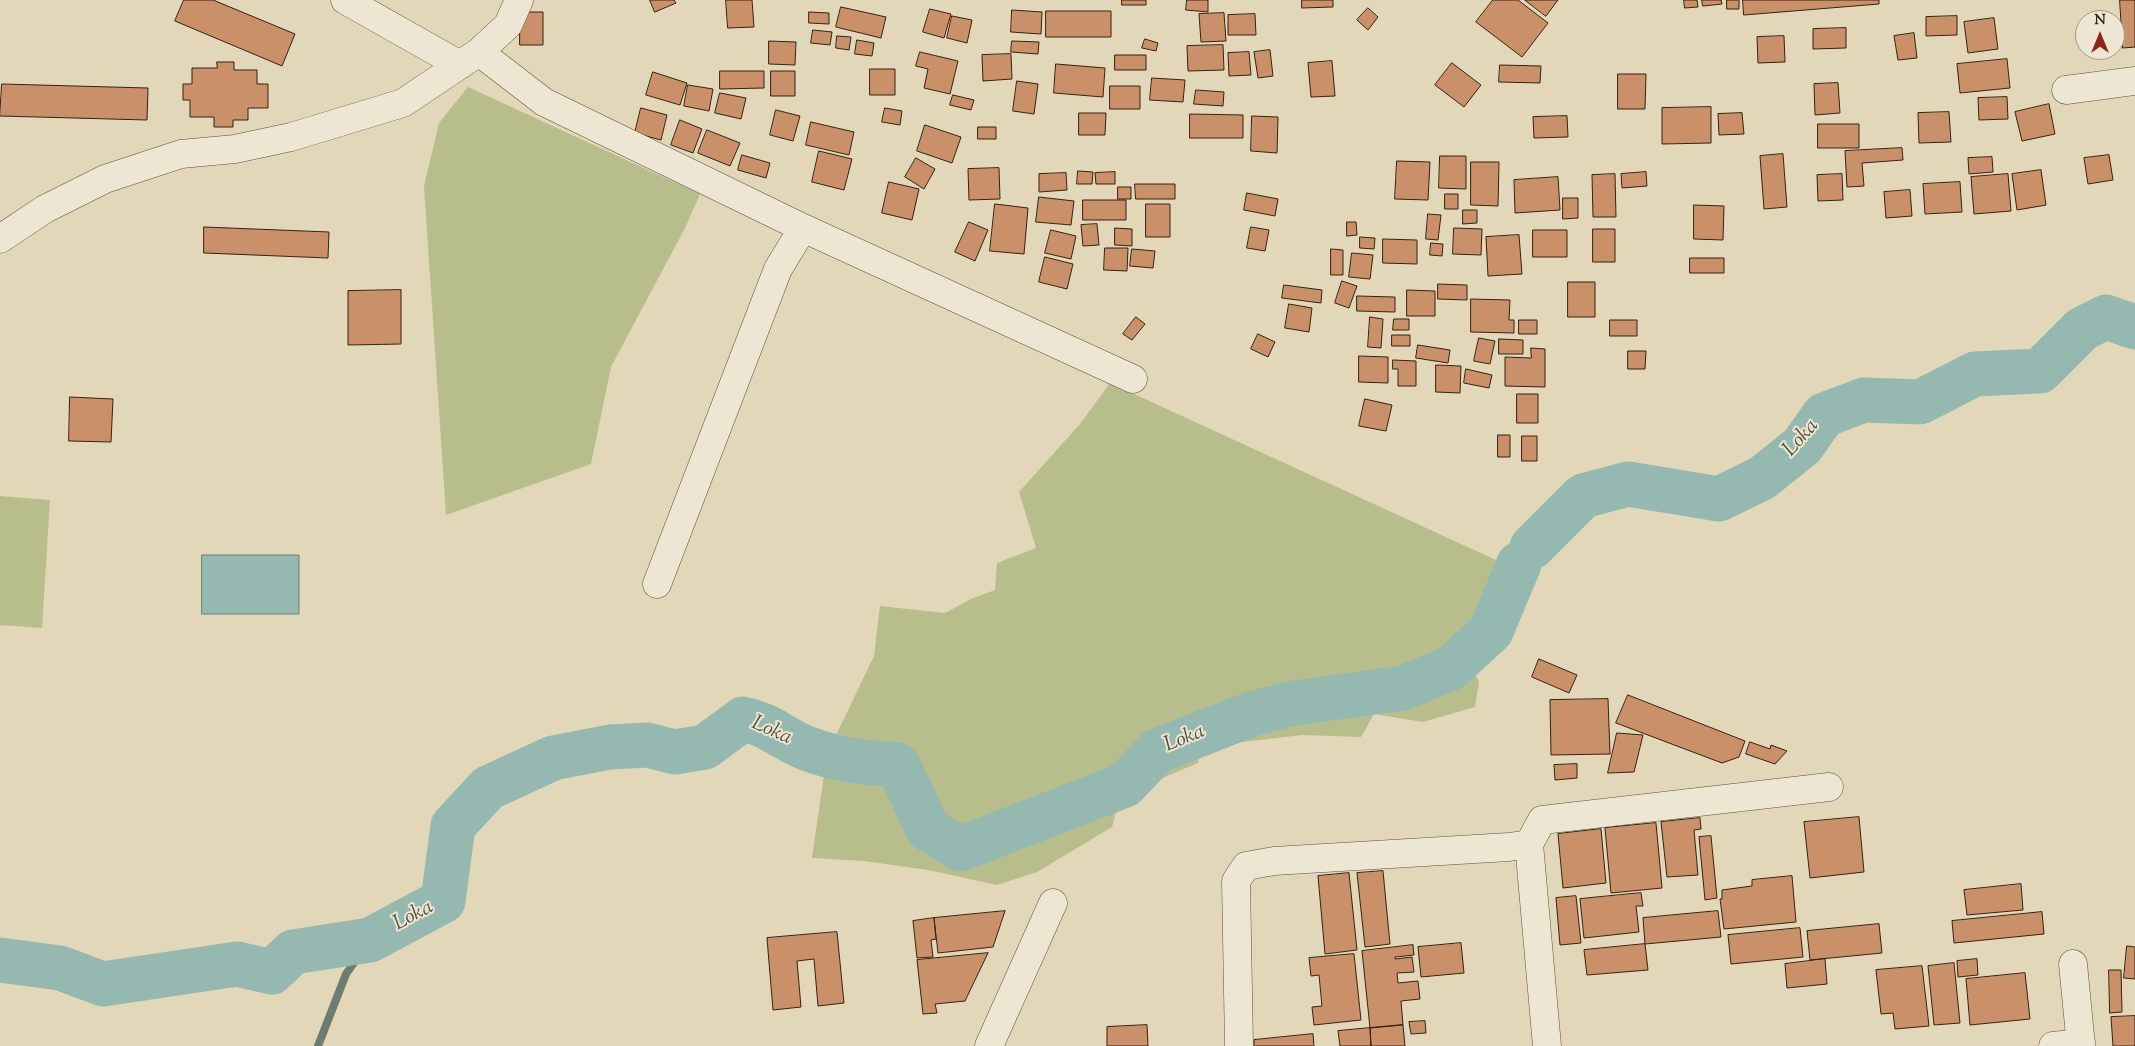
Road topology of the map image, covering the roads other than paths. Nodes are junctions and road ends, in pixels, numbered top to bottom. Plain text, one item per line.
1 (345, 0) edge
2 (519, 0) edge
3 (469, 58) junction
4 (2135, 81) edge
5 (2066, 90) dead end
6 (803, 228) junction
7 (0, 239) edge
8 (1133, 379) dead end
9 (657, 584) dead end
10 (1829, 787) dead end
11 (1529, 844) junction
12 (1053, 903) dead end
13 (2073, 964) dead end
14 (2081, 1045) edge
15 (988, 1046) edge
16 (1239, 1046) edge
17 (1547, 1046) edge
18 (2053, 1046) edge

1 - 3 street
2 - 3 street
3 - 6 street
3 - 7 street
4 - 5 street
6 - 8 street
6 - 9 street
10 - 11 street
11 - 16 street
11 - 17 street
12 - 15 street
13 - 14 street
14 - 18 street

